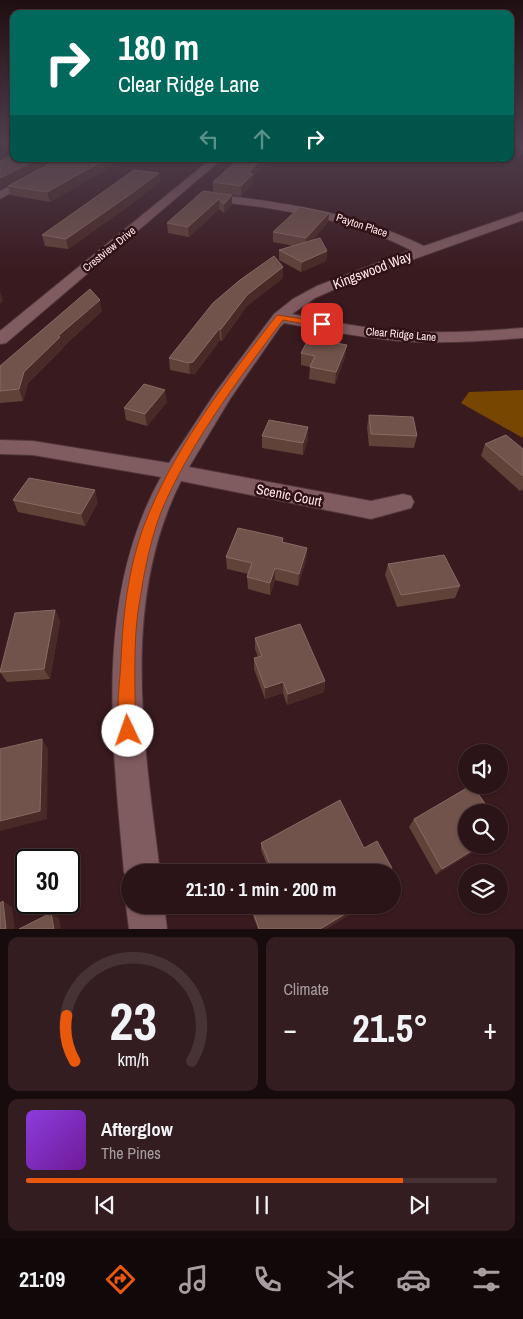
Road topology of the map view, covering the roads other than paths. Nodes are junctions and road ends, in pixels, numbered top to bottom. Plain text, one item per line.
1 (19, 185) edge
2 (186, 185) edge
3 (178, 192) junction
4 (0, 196) edge
5 (523, 216) edge
6 (423, 251) junction
7 (280, 317) junction
8 (523, 333) edge
9 (0, 339) edge
10 (0, 447) edge
11 (175, 472) junction
12 (402, 502) dead end
13 (141, 864) edge
14 (146, 914) edge
15 (148, 929) edge

1 - 4 street
2 - 3 street, Crestview Drive
3 - 6 street, Payton Place
3 - 9 street, Crestview Drive
5 - 6 street, Kingswood Way
6 - 7 street, Kingswood Way
7 - 8 street, Clear Ridge Lane
7 - 11 street, Kingswood Way
10 - 11 street, Scenic Court
11 - 12 street, Scenic Court
11 - 13 street, Kingswood Way
14 - 15 street

